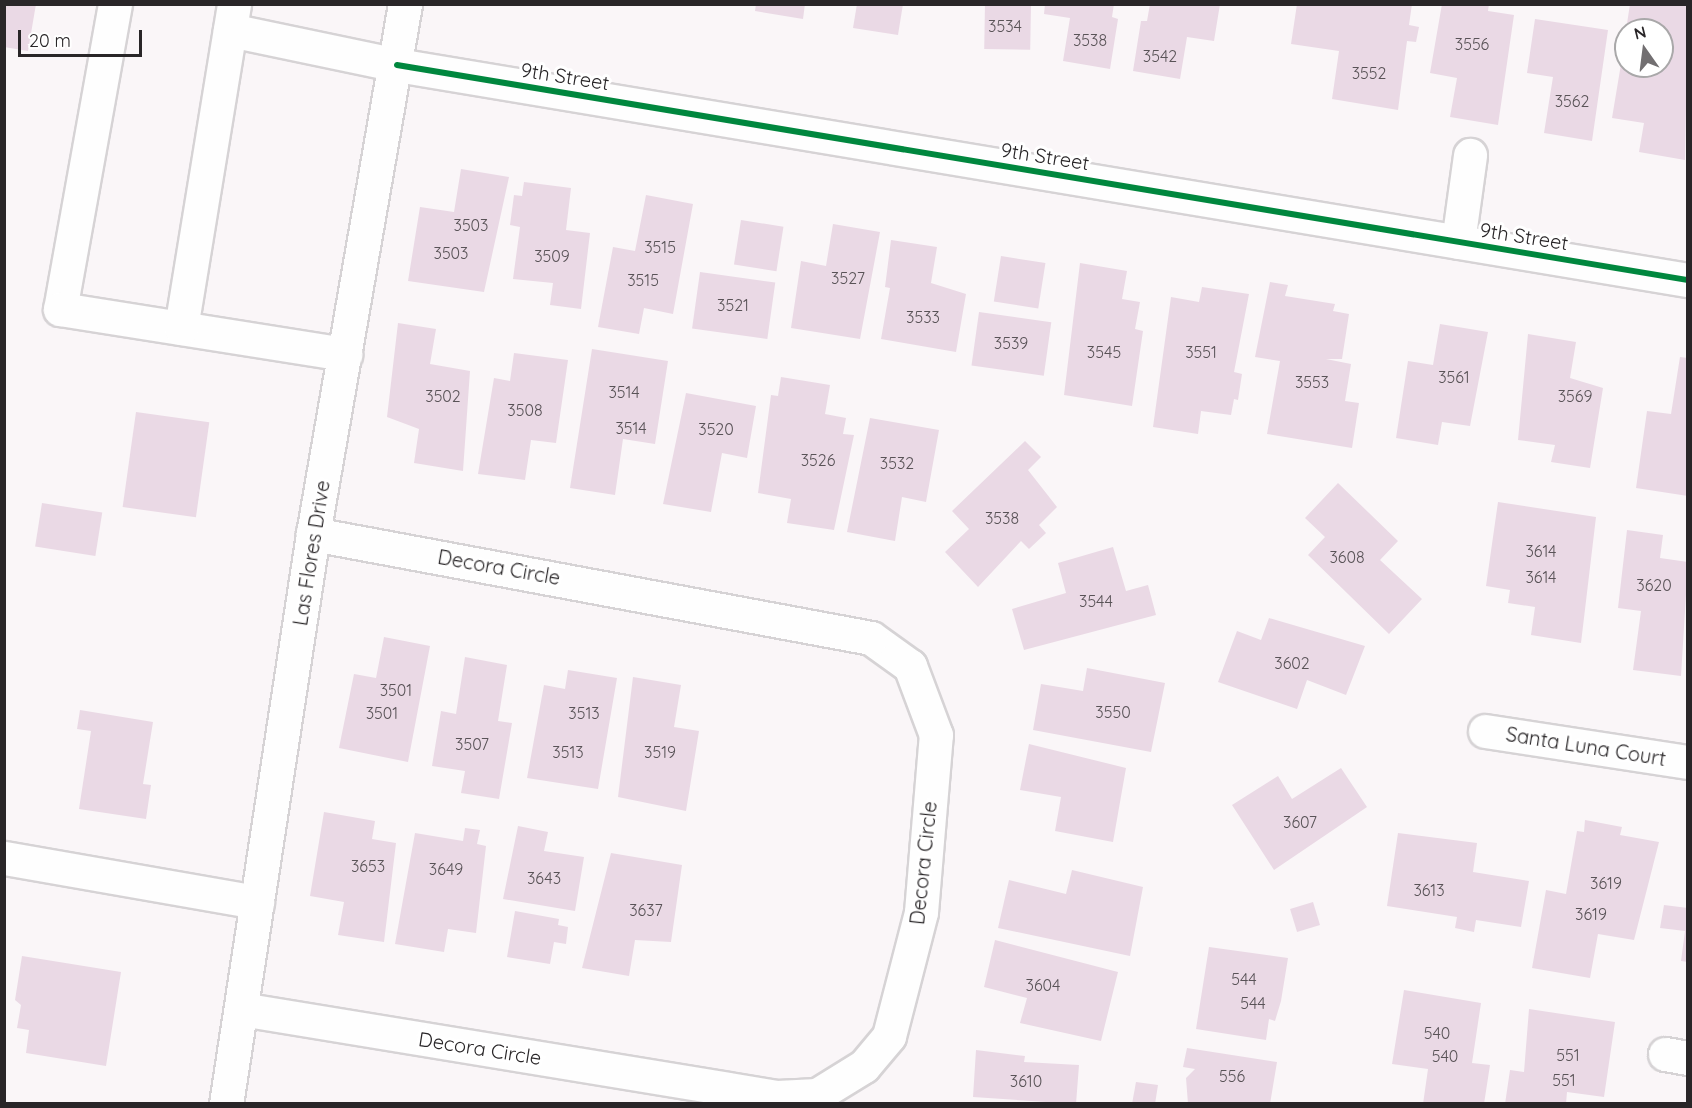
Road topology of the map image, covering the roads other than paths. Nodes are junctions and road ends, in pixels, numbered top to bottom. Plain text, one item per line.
1 (116, 4) edge
2 (405, 4) edge
3 (232, 17) edge
4 (397, 65) junction
5 (1470, 155) dead end
6 (1458, 242) junction
7 (1688, 280) edge
8 (181, 328) junction
9 (345, 354) junction
10 (313, 534) junction
11 (1485, 731) dead end
12 (1688, 762) edge
13 (4, 858) edge
14 (257, 902) junction
15 (241, 1009) junction
16 (226, 1104) edge

1 - 8 street
2 - 4 street, Las Flores Drive
3 - 4 street, 9th Street
3 - 8 street
4 - 6 street, 9th Street
4 - 9 street, Las Flores Drive
5 - 6 street
6 - 7 street, 9th Street
8 - 9 street
9 - 10 street, Las Flores Drive
10 - 14 street, Las Flores Drive
10 - 15 street, Decora Circle
11 - 12 street, Santa Luna Court
13 - 14 street
14 - 15 street, Las Flores Drive
15 - 16 street, Las Flores Drive

